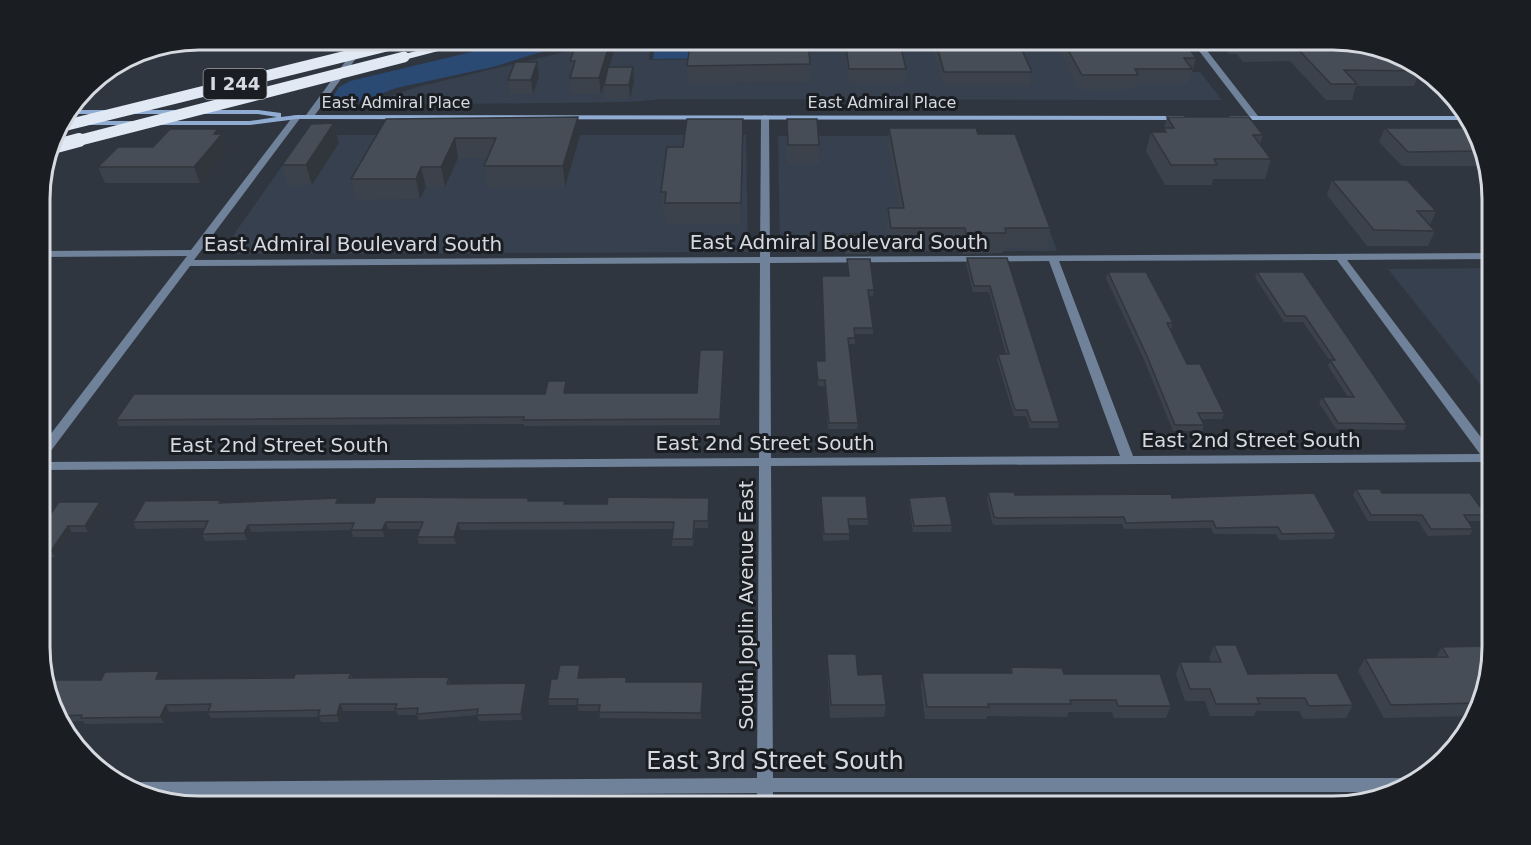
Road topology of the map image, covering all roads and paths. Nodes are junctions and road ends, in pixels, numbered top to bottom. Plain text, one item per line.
1 (358, 50) edge
2 (371, 50) edge
3 (433, 50) edge
4 (1202, 50) edge
5 (77, 112) edge
6 (297, 117) junction
7 (309, 117) junction
8 (765, 117) junction
9 (1192, 118) edge
10 (1224, 118) edge
11 (1255, 118) junction
12 (1458, 118) edge
13 (70, 123) edge
14 (69, 125) edge
15 (60, 145) edge
16 (50, 254) edge
17 (1482, 256) edge
18 (1340, 257) junction
19 (190, 258) junction
20 (1053, 259) junction
21 (767, 261) junction
22 (50, 444) edge
23 (1482, 448) edge
24 (1482, 459) edge
25 (1128, 460) junction
26 (765, 462) junction
27 (50, 466) edge
28 (765, 785) junction
29 (1387, 785) edge
30 (158, 790) edge
31 (765, 796) edge

1 - 7 street
2 - 14 highway, I 244, bridge
3 - 15 highway, I 244, bridge
4 - 11 street
5 - 6 main road
6 - 7 main road, East Admiral Place
6 - 13 main road
6 - 19 street
7 - 8 main road, East Admiral Place
8 - 9 main road, East Admiral Place
8 - 21 street, South Joplin Avenue East
10 - 11 main road
11 - 12 main road
16 - 19 street, East Admiral Boulevard South
17 - 18 street, East Admiral Boulevard South
18 - 20 street, East Admiral Boulevard South
18 - 23 street
19 - 21 street, East Admiral Boulevard South
19 - 22 street
20 - 21 street, East Admiral Boulevard South
20 - 25 street
21 - 26 street, South Joplin Avenue East
24 - 25 street, East 2nd Street South
25 - 26 street, East 2nd Street South
26 - 27 street, East 2nd Street South
26 - 28 street, South Joplin Avenue East
28 - 29 street, East 3rd Street South
28 - 30 street, East 3rd Street South
28 - 31 street, South Joplin Avenue East

